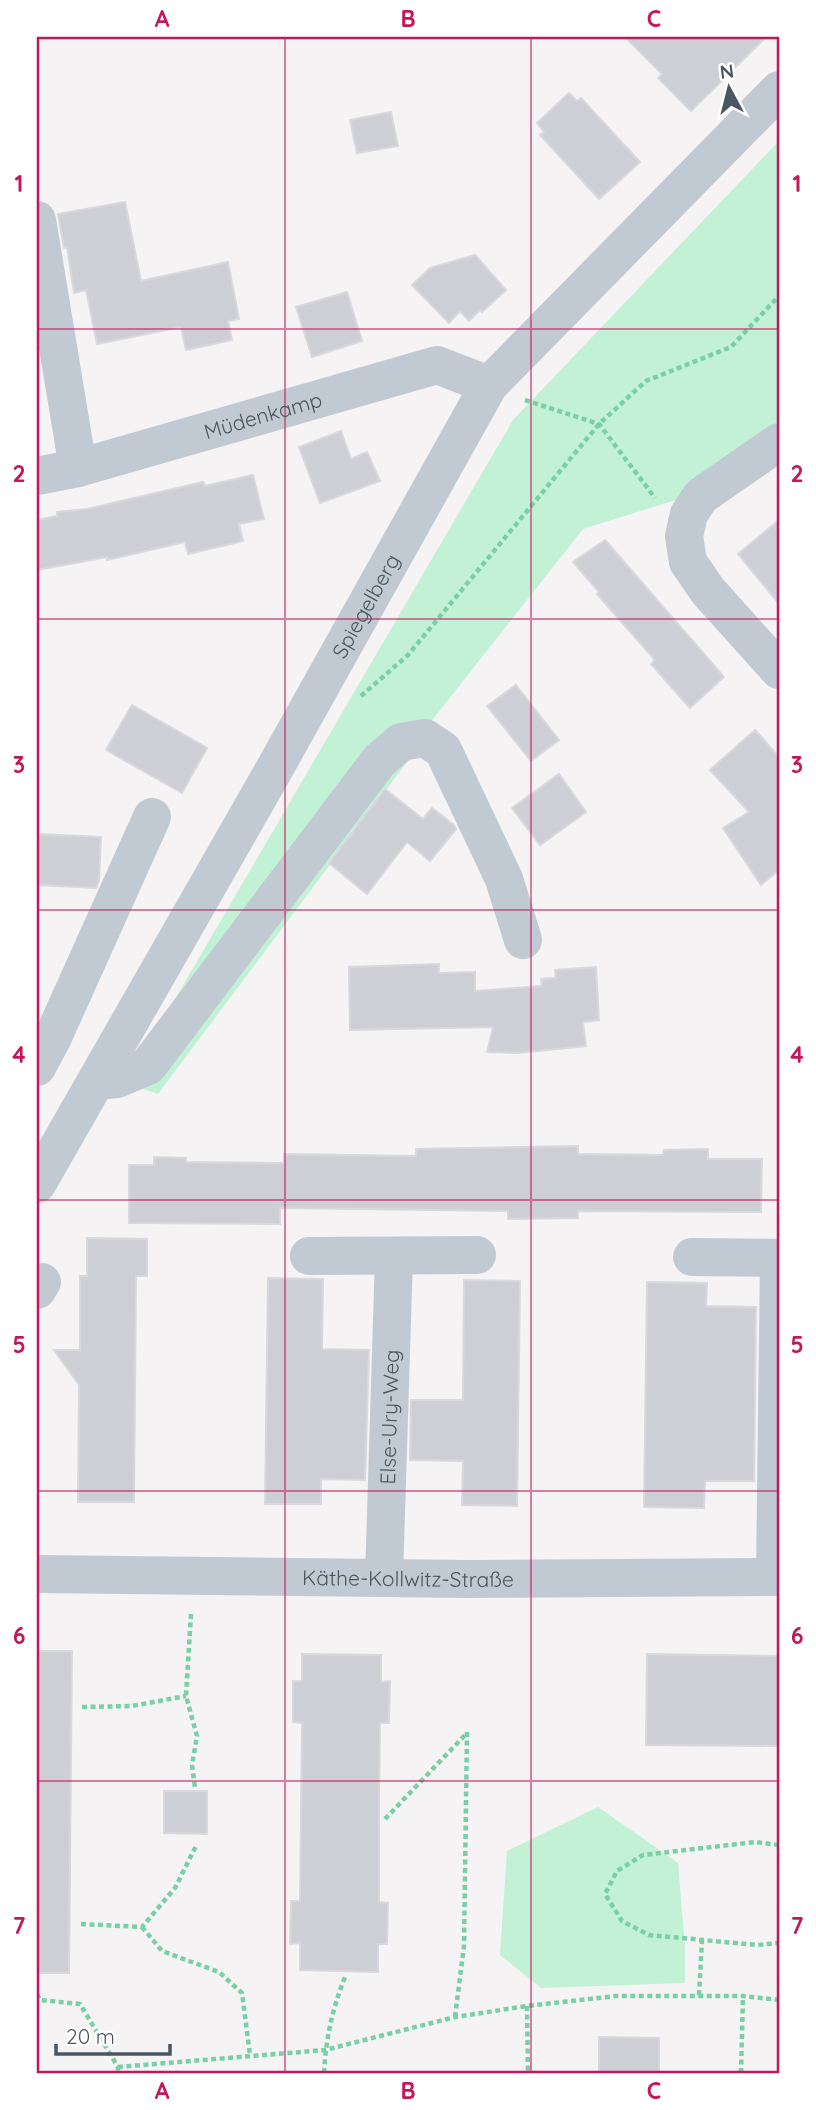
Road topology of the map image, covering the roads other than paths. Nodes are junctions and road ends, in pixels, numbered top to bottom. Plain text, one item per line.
1 (779, 90) edge
2 (37, 220) edge
3 (489, 385) junction
4 (779, 442) edge
5 (78, 468) junction
6 (37, 476) edge
7 (779, 670) edge
8 (152, 817) dead end
9 (523, 940) dead end
10 (37, 1067) edge
11 (97, 1081) junction
12 (37, 1184) edge
13 (477, 1255) dead end
14 (309, 1256) dead end
15 (394, 1256) junction
16 (692, 1257) dead end
17 (779, 1258) edge
18 (37, 1574) edge
19 (777, 1577) edge
20 (384, 1578) junction

1 - 3 street, Spiegelberg
2 - 5 street
3 - 5 street, Müdenkamp
3 - 11 street, Spiegelberg
4 - 7 street
5 - 6 street, Müdenkamp
8 - 10 street
9 - 11 street
11 - 12 street, Spiegelberg
13 - 15 street
14 - 15 street
15 - 20 street, Else-Ury-Weg
16 - 17 street
17 - 19 street
18 - 20 street, Käthe-Kollwitz-Straße
19 - 20 street, Käthe-Kollwitz-Straße

